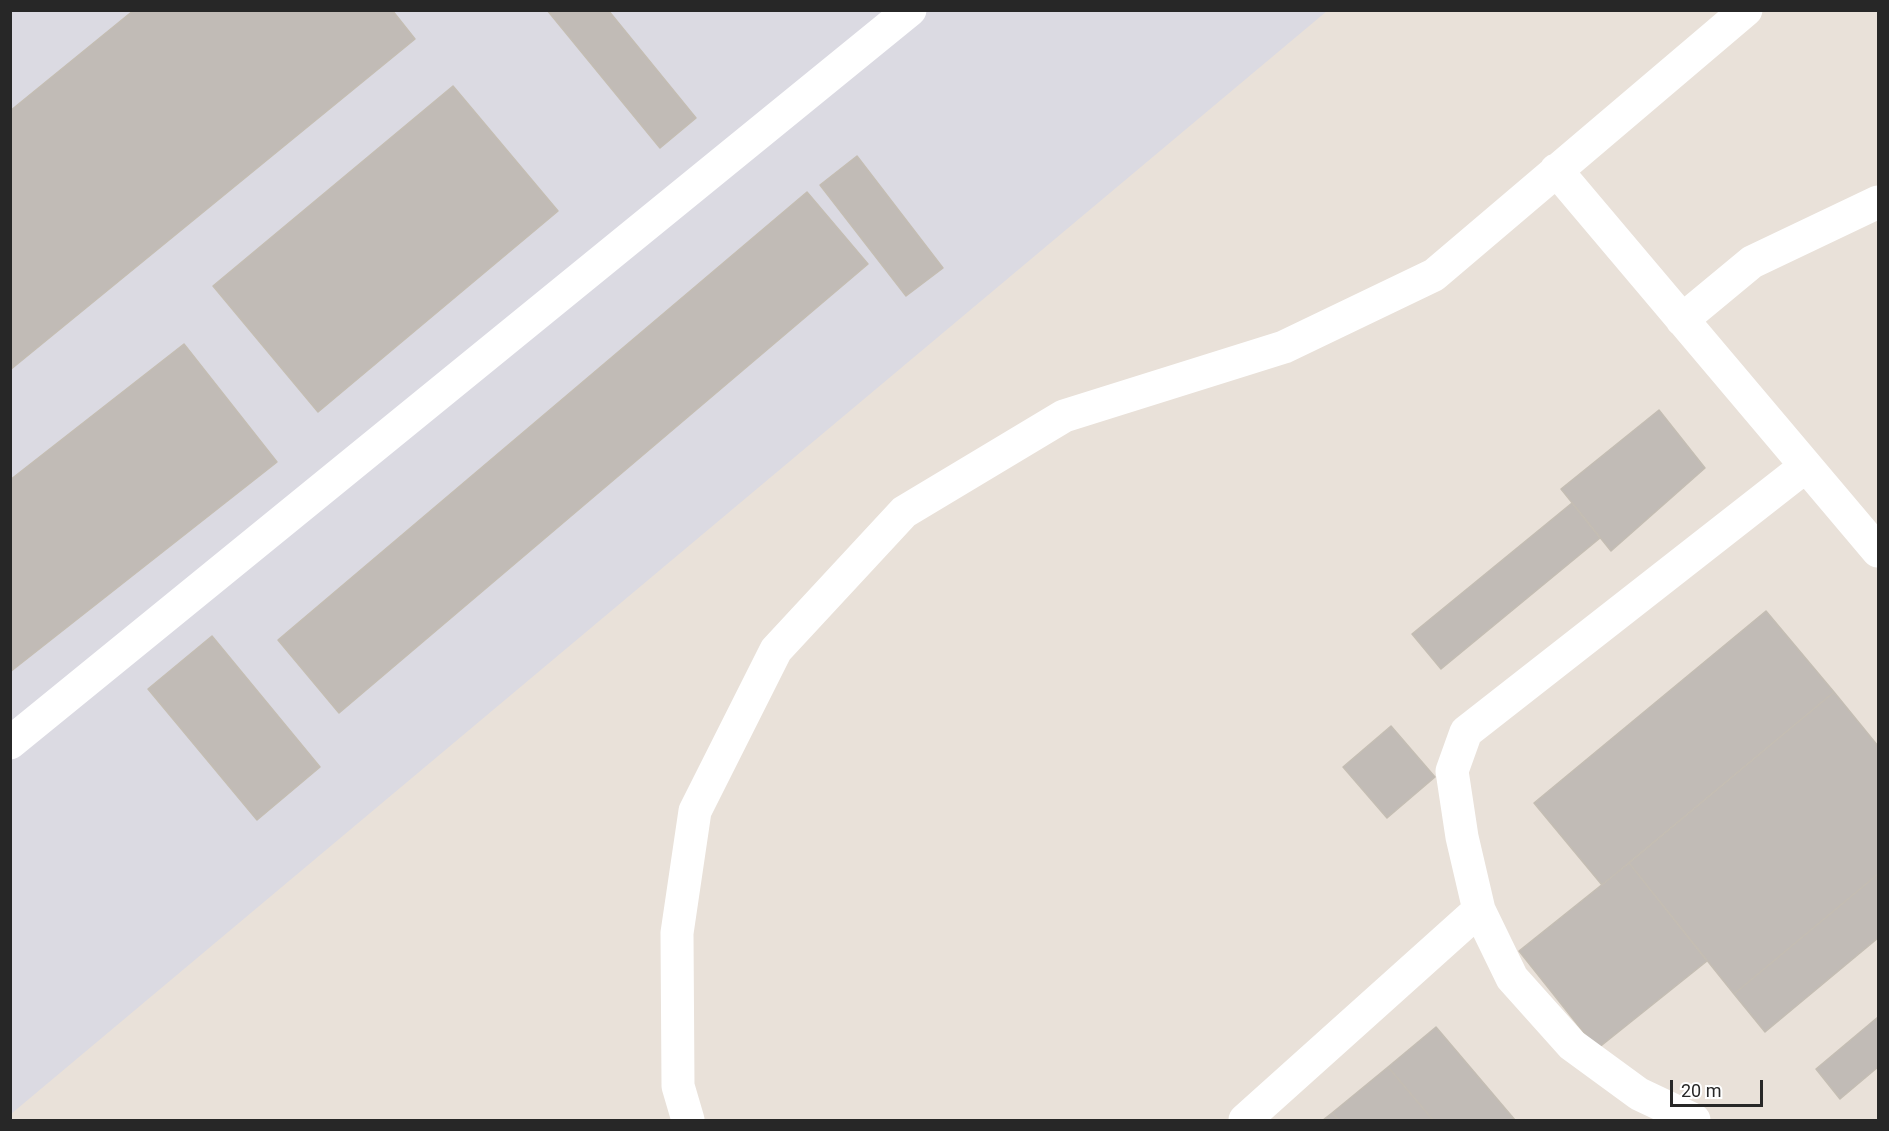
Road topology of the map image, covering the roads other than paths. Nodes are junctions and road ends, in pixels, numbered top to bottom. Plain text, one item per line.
1 (910, 10) edge
2 (1746, 10) edge
3 (1556, 171) junction
4 (1878, 202) edge
5 (1682, 320) junction
6 (1806, 466) junction
7 (1878, 551) edge
8 (10, 743) edge
9 (1479, 910) junction
10 (688, 1120) edge
11 (1245, 1120) edge
12 (1694, 1120) edge

1 - 8 lane
2 - 3 lane
3 - 5 lane
3 - 10 lane
4 - 5 lane
5 - 6 lane
6 - 7 lane
6 - 9 lane
9 - 11 lane
9 - 12 lane

